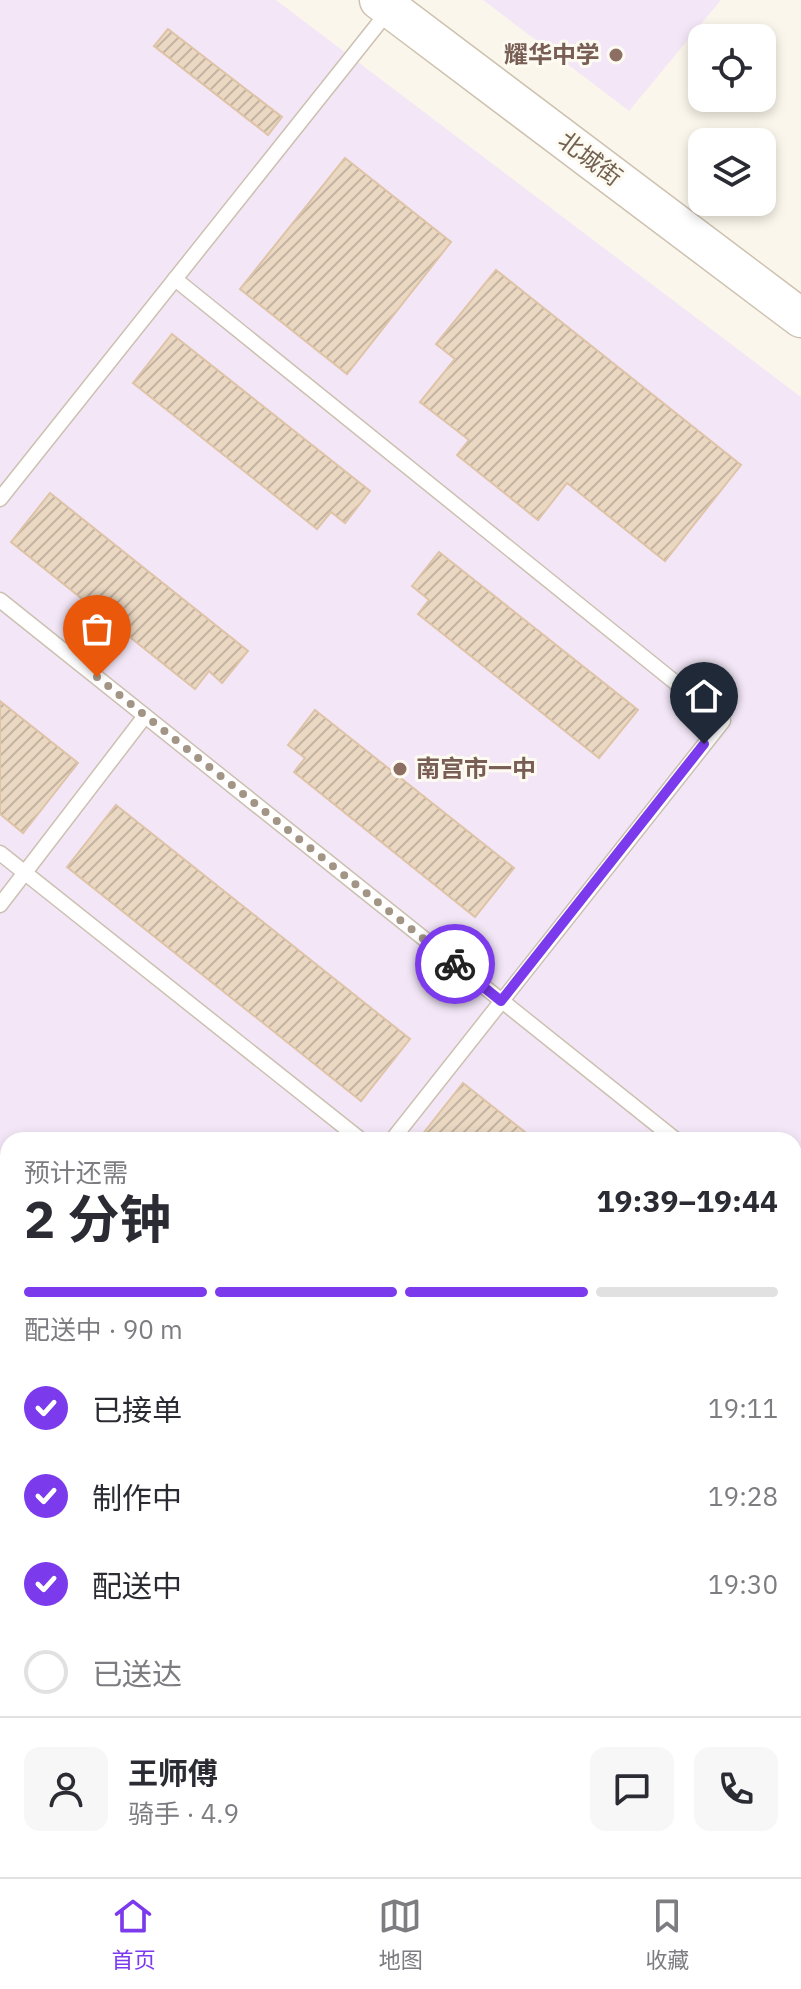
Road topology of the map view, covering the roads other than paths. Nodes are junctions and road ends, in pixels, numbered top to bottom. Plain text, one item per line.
1 (385, 4) edge
2 (175, 279) junction
3 (801, 318) edge
4 (0, 499) edge
5 (0, 600) edge
6 (145, 716) junction
7 (0, 853) edge
8 (25, 872) junction
9 (0, 905) edge
10 (501, 1001) junction
11 (351, 1132) edge
12 (398, 1132) edge
13 (666, 1132) edge

1 - 2 lane
1 - 3 street, 北城街
2 - 4 lane
2 - 10 lane
5 - 6 lane
6 - 8 lane
6 - 10 lane
7 - 8 lane
8 - 9 lane
8 - 11 lane
10 - 12 lane
10 - 13 lane

